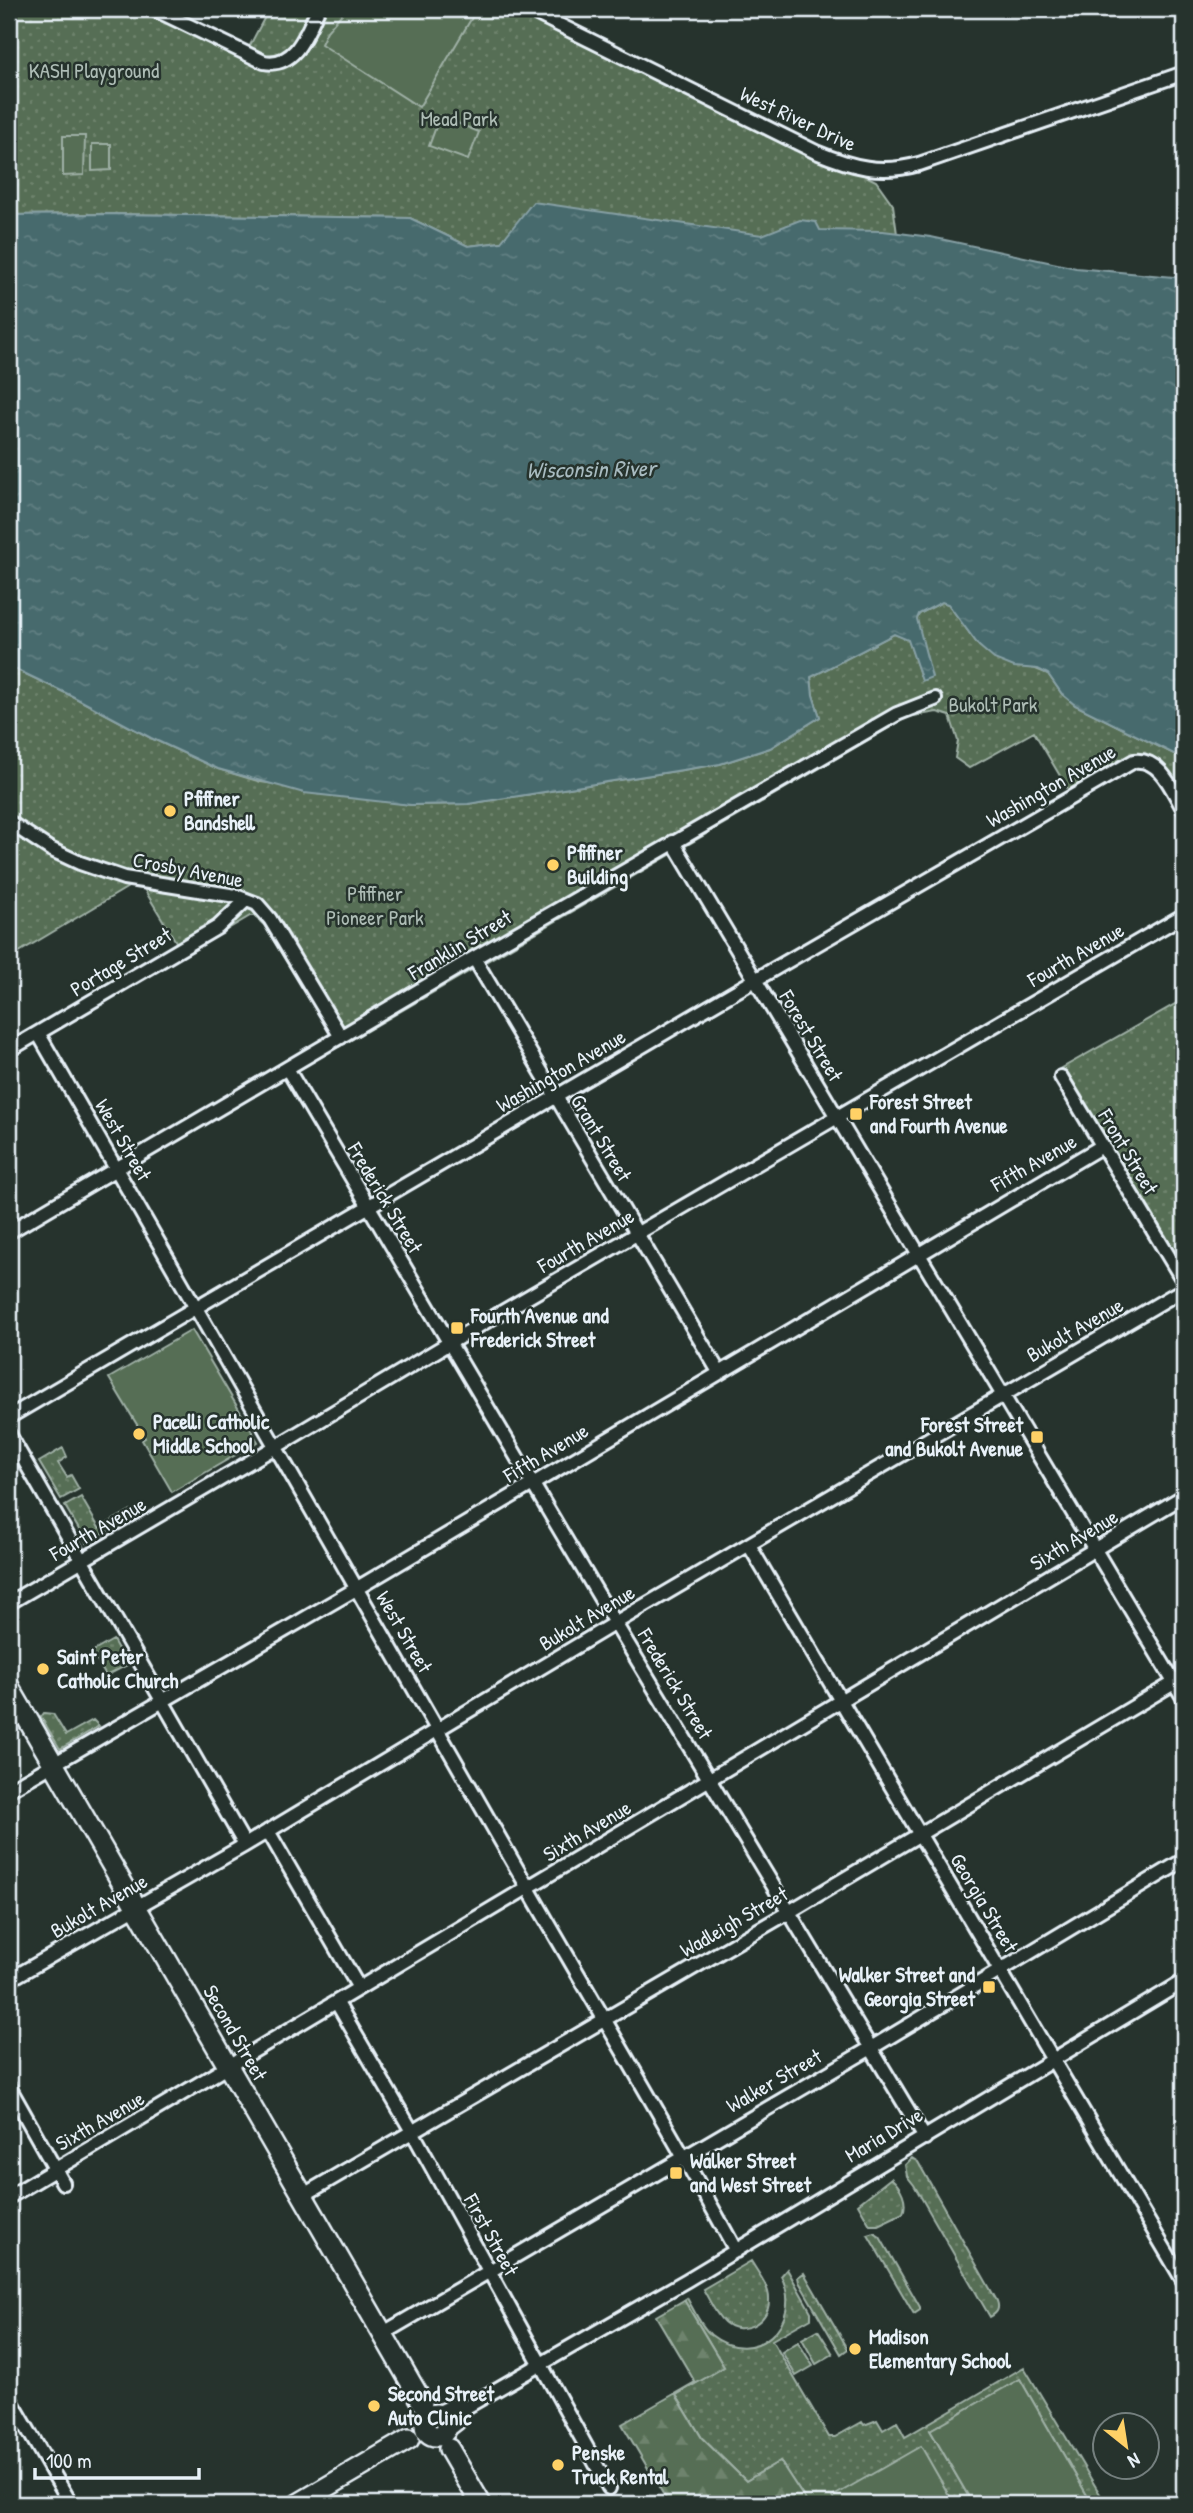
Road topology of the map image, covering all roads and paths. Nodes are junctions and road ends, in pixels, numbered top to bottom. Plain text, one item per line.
1 (154, 9) edge
2 (318, 9) edge
3 (527, 9) edge
4 (1184, 73) edge
5 (935, 699) dead end
6 (1184, 810) edge
7 (9, 822) edge
8 (673, 842) junction
9 (246, 900) junction
10 (1184, 915) edge
11 (474, 958) junction
12 (755, 980) junction
13 (38, 1033) junction
14 (341, 1037) junction
15 (9, 1050) edge
16 (288, 1070) junction
17 (1061, 1077) dead end
18 (555, 1098) junction
19 (837, 1117) junction
20 (1102, 1146) junction
21 (117, 1168) junction
22 (367, 1206) junction
23 (9, 1232) edge
24 (636, 1234) junction
25 (918, 1253) junction
26 (1184, 1282) edge
27 (1184, 1289) edge
28 (197, 1306) junction
29 (449, 1343) junction
30 (719, 1372) junction
31 (1002, 1395) junction
32 (9, 1417) edge
33 (9, 1434) edge
34 (277, 1446) junction
35 (533, 1483) junction
36 (1184, 1496) edge
37 (749, 1545) junction
38 (1094, 1550) junction
39 (83, 1560) junction
40 (357, 1588) junction
41 (9, 1603) edge
42 (615, 1623) junction
43 (1179, 1680) edge
44 (9, 1687) edge
45 (1184, 1699) edge
46 (841, 1701) junction
47 (163, 1702) junction
48 (438, 1731) junction
49 (53, 1764) junction
50 (710, 1779) junction
51 (9, 1790) edge
52 (268, 1831) junction
53 (920, 1835) junction
54 (245, 1845) junction
55 (1184, 1860) edge
56 (529, 1889) junction
57 (136, 1907) junction
58 (789, 1912) junction
59 (1001, 1970) junction
60 (9, 1980) edge
61 (1184, 1981) edge
62 (359, 1988) junction
63 (337, 2003) junction
64 (604, 2021) junction
65 (871, 2048) junction
66 (1054, 2061) junction
67 (229, 2067) junction
68 (9, 2087) edge
69 (413, 2133) junction
70 (925, 2137) junction
71 (685, 2156) junction
72 (55, 2169) junction
73 (63, 2183) dead end
74 (302, 2196) junction
75 (9, 2197) edge
76 (736, 2251) junction
77 (489, 2271) junction
78 (1184, 2282) edge
79 (382, 2334) junction
80 (541, 2362) junction
81 (9, 2398) edge
82 (461, 2410) joint
83 (436, 2425) junction
84 (609, 2488) dead end
85 (71, 2504) edge
86 (298, 2504) edge
87 (481, 2504) edge

1 - 2 street
3 - 4 street, West River Drive
5 - 8 street, Franklin Street
6 - 12 street, Washington Avenue
7 - 9 street, Crosby Avenue
8 - 11 street, Franklin Street
8 - 12 street, Forest Street
9 - 13 street, Portage Street
9 - 14 street, Crosby Avenue
10 - 19 street, Fourth Avenue
11 - 14 street, Franklin Street
11 - 18 street, Grant Street
12 - 18 street, Washington Avenue
12 - 19 street, Forest Street
13 - 15 street, Portage Street
13 - 21 street, West Street
14 - 16 street, Franklin Street
16 - 21 street, Franklin Street
16 - 22 street, Frederick Street
17 - 20 street, Front Street
18 - 22 street, Washington Avenue
18 - 24 street, Grant Street
19 - 24 street, Fourth Avenue
19 - 25 street, Forest Street
20 - 25 street, Fifth Avenue
20 - 26 street, Front Street
21 - 23 street, Franklin Street
21 - 28 street, West Street
22 - 28 street, Washington Avenue
22 - 29 street, Frederick Street
24 - 29 street, Fourth Avenue
24 - 30 street, Grant Street
25 - 30 street, Fifth Avenue
25 - 31 street, Forest Street
27 - 31 street, Bukolt Avenue
28 - 32 street, Washington Avenue
28 - 34 street, West Street
29 - 34 street, Fourth Avenue
29 - 35 street, Frederick Street
30 - 35 street, Fifth Avenue
31 - 37 street, Bukolt Avenue
31 - 38 street, Forest Street
33 - 39 street
34 - 39 street, Fourth Avenue
34 - 40 street, West Street
35 - 40 street, Fifth Avenue
35 - 42 street, Frederick Street
36 - 38 street, Sixth Avenue
37 - 42 street, Bukolt Avenue
37 - 46 street, Georgia Street
38 - 43 street
38 - 46 street, Sixth Avenue
39 - 41 street, Fourth Avenue
39 - 47 street
40 - 47 street, Fifth Avenue
40 - 48 street, West Street
42 - 48 street, Bukolt Avenue
42 - 50 street, Frederick Street
43 - 45 street
43 - 53 street, Wadleigh Street
44 - 49 street, Second Street
46 - 50 street, Sixth Avenue
46 - 53 street, Georgia Street
47 - 49 street, Fifth Avenue
47 - 54 street
48 - 52 street, Bukolt Avenue
48 - 56 street, West Street
49 - 51 street, Fifth Avenue
49 - 57 street, Second Street
50 - 56 street, Sixth Avenue
50 - 58 street, Frederick Street
52 - 54 street, Bukolt Avenue
52 - 62 street
53 - 58 street, Wadleigh Street
53 - 59 street, Georgia Street
54 - 57 street, Bukolt Avenue
55 - 59 street, Walker Street
56 - 62 street, Sixth Avenue
56 - 64 street, West Street
57 - 60 street, Bukolt Avenue
57 - 67 street, Second Street
58 - 64 street, Wadleigh Street
58 - 65 street, Frederick Street
59 - 65 street, Walker Street
59 - 66 street, Georgia Street
61 - 66 street, Maria Drive
62 - 63 street, Sixth Avenue
63 - 67 street, Sixth Avenue
63 - 69 street, First Street
64 - 69 street, Wadleigh Street
64 - 71 street, West Street
65 - 70 street, Frederick Street
65 - 71 street, Walker Street
66 - 70 street, Maria Drive
66 - 78 street, Georgia Street
67 - 72 street, Sixth Avenue
67 - 74 street, Second Street
68 - 72 street
69 - 74 street, Wadleigh Street
69 - 77 street, First Street
70 - 76 street, Maria Drive
71 - 76 street, West Street
71 - 77 street, Walker Street
72 - 73 street
72 - 75 street, Sixth Avenue
74 - 79 street, Second Street
76 - 80 street, Maria Drive
77 - 79 street, Walker Street
77 - 80 street, First Street
79 - 83 street, Second Street
80 - 82 street, Maria Drive
80 - 84 street, First Street
81 - 85 street
82 - 83 street
83 - 86 street
83 - 87 street, Second Street

